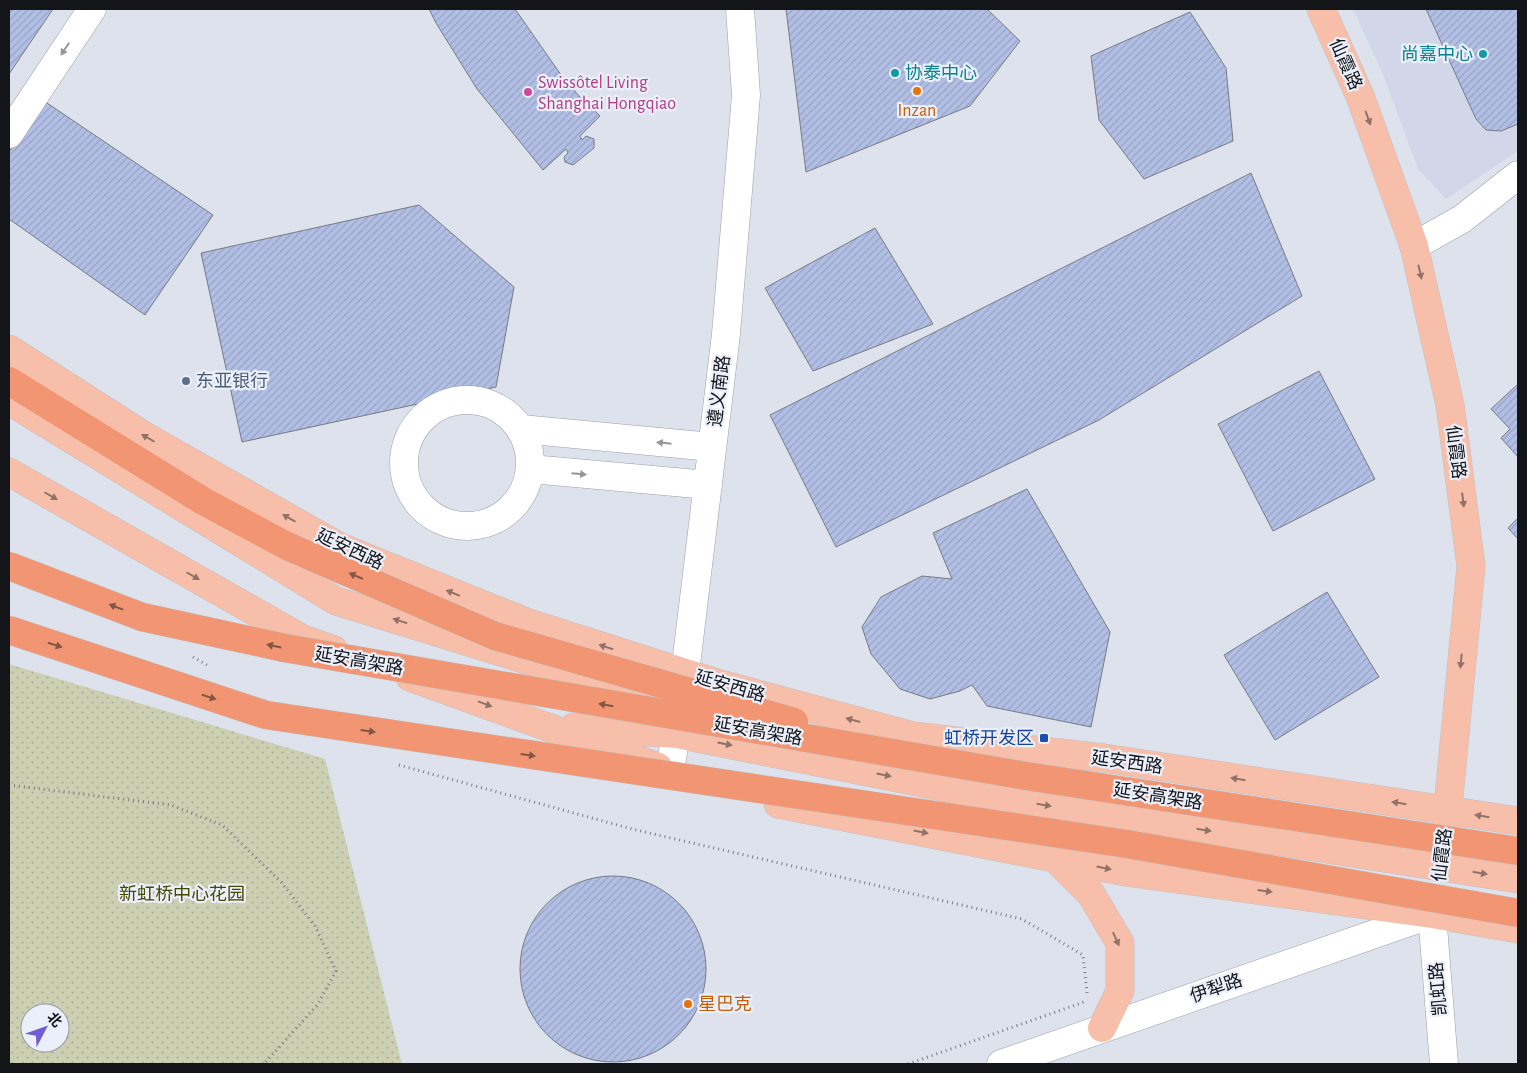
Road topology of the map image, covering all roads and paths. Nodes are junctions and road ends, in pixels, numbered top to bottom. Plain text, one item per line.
1 (92, 9) edge
2 (740, 9) edge
3 (1321, 9) edge
4 (9, 134) edge
5 (1518, 174) edge
6 (1414, 246) junction
7 (9, 349) edge
8 (9, 382) edge
9 (9, 401) edge
10 (521, 429) junction
11 (712, 447) junction
12 (531, 469) junction
13 (9, 472) edge
14 (708, 485) junction
15 (9, 566) edge
16 (9, 630) edge
17 (192, 657) dead end
18 (210, 666) dead end
19 (686, 673) junction
20 (681, 708) junction
21 (542, 725) junction
22 (677, 734) junction
23 (901, 755) junction
24 (394, 763) dead end
25 (670, 772) junction
26 (9, 785) edge
27 (1447, 810) junction
28 (1518, 821) edge
29 (1518, 851) edge
30 (1444, 858) junction
31 (1056, 859) junction
32 (1518, 861) edge
33 (1518, 879) edge
34 (1518, 913) edge
35 (1432, 914) junction
36 (1518, 929) edge
37 (1102, 1028) junction
38 (264, 1064) edge
39 (908, 1064) edge
40 (1001, 1064) edge
41 (1444, 1064) edge

1 -> 4 street
2 - 11 street, 遵义南路
3 -> 6 main road, 仙霞路
5 - 6 street
6 -> 27 main road, 仙霞路
19 -> 7 main road, 延安西路
23 -> 8 highway, bridge
20 -> 9 main road, 延安西路
11 -> 10 street
10 - 12 street
10 - 12 street
11 - 14 street, 遵义南路
12 -> 14 street
13 -> 21 main road
14 - 19 street, 遵义南路
23 -> 15 highway, 延安高架路, bridge
16 -> 34 highway, bridge
17 - 18 path
19 - 20 street, 遵义南路
27 -> 19 main road, 延安西路
20 - 22 street, 遵义南路
20 - 30 main road, 延安西路
21 - 22 main road, 延安西路
21 - 25 main road
22 - 25 street, 遵义南路
22 -> 30 main road, 延安西路
23 - 29 highway, 延安高架路, bridge
24 - 39 path
25 -> 31 main road
26 - 38 path
28 -> 27 main road, 延安西路
27 - 30 main road, 仙霞路
30 - 32 main road, 延安西路
30 -> 33 main road, 延安西路
30 - 35 main road, 仙霞路
31 -> 35 main road
31 -> 37 main road
35 - 36 main road
35 - 37 street, 伊犁路
35 - 41 street, 凯虹路
37 - 40 street, 伊犁路

